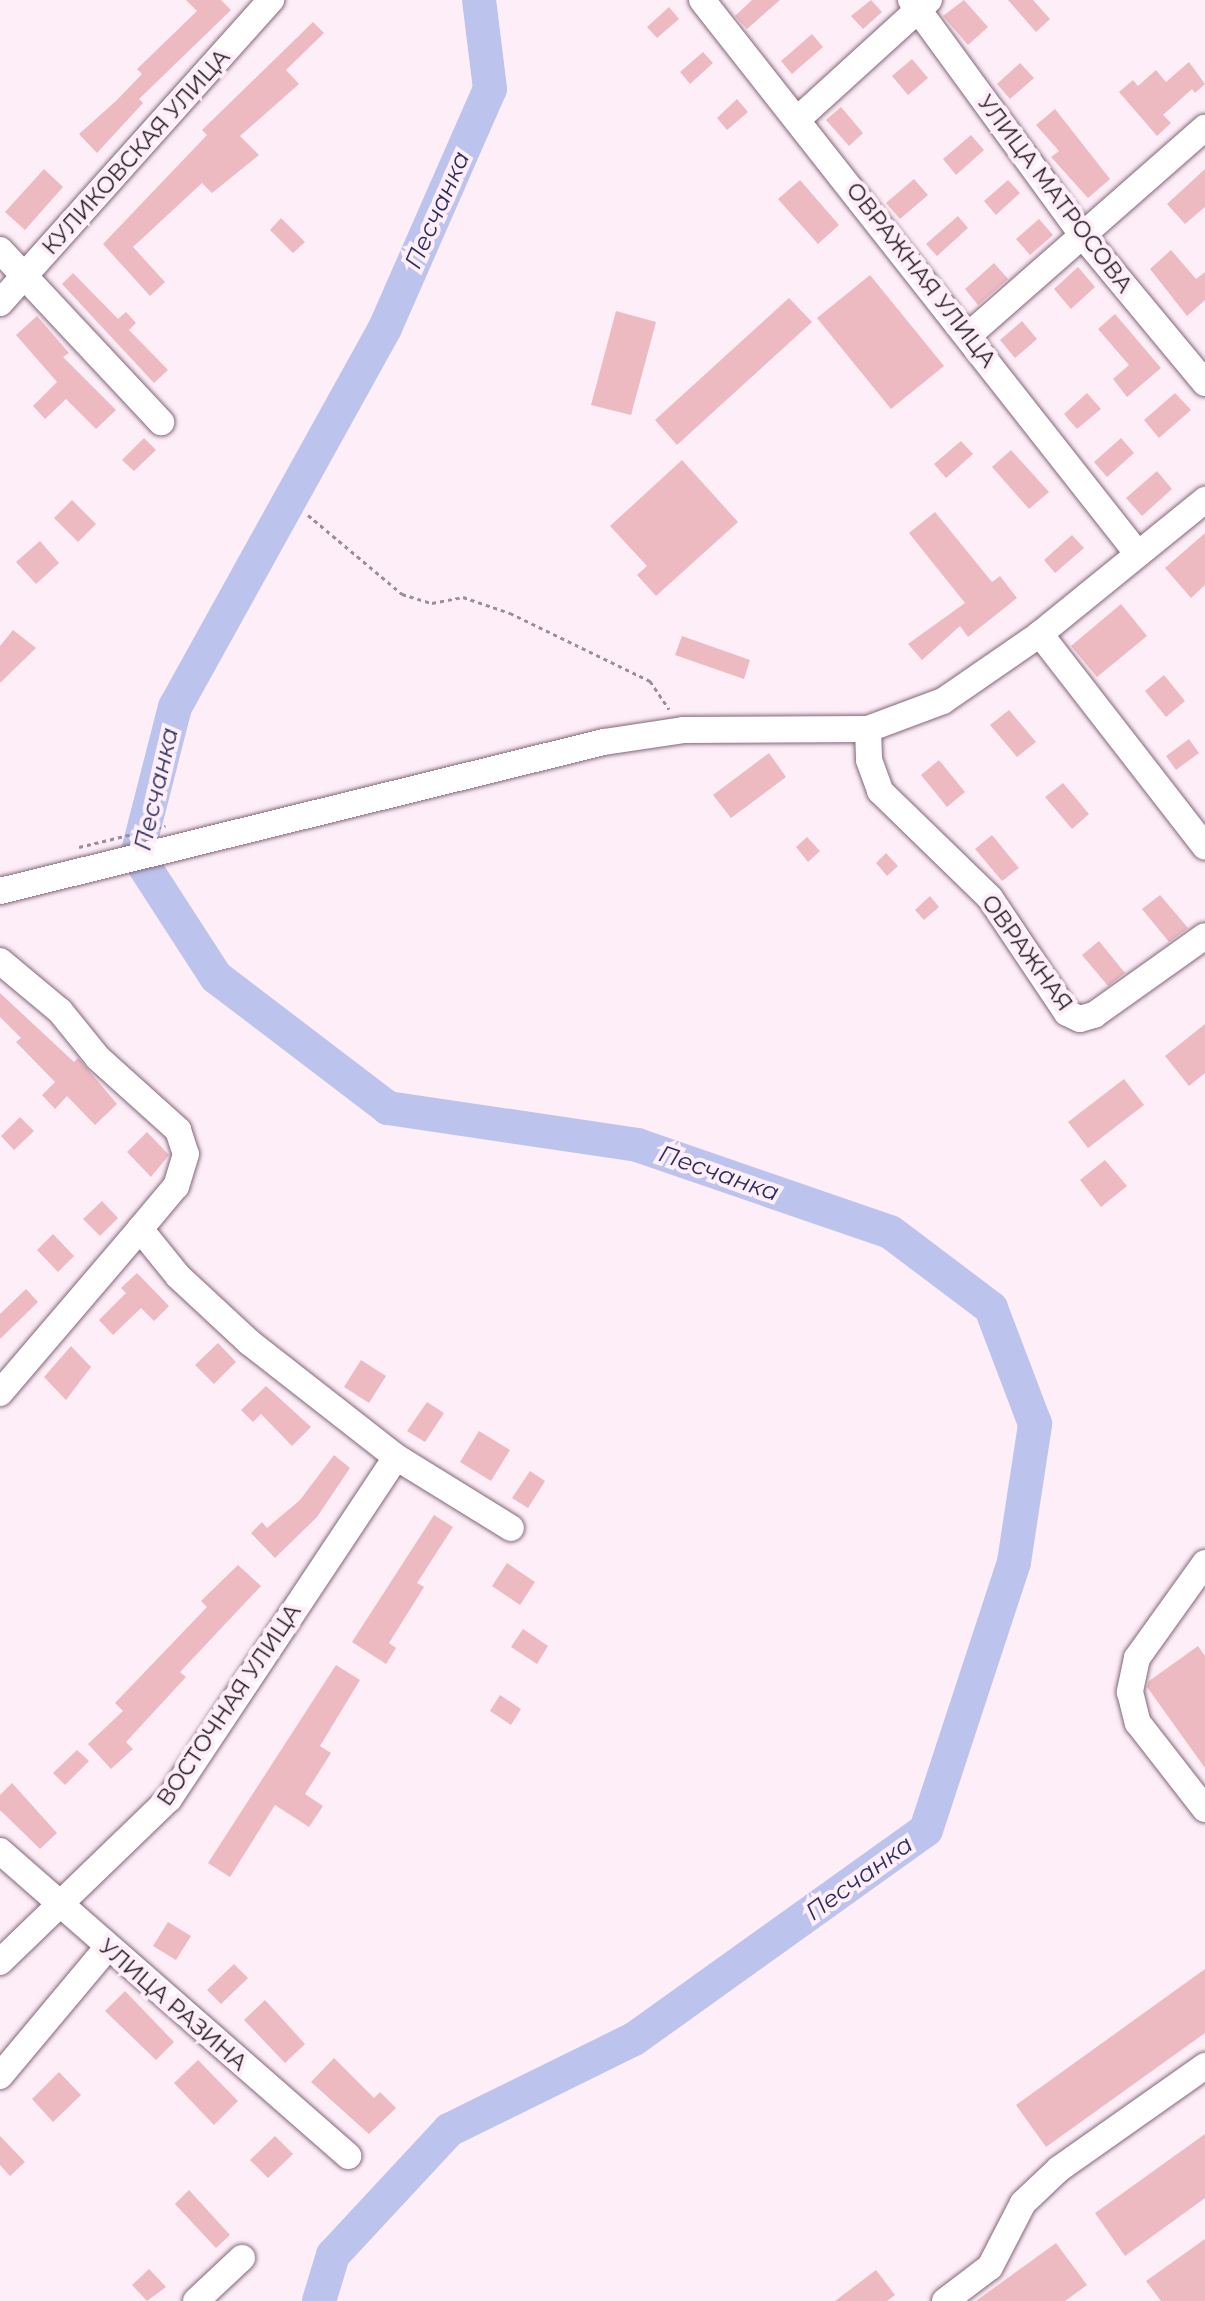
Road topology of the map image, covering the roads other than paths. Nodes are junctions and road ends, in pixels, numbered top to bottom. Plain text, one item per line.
1 (271, 0) edge
2 (702, 0) edge
3 (920, 3) edge
4 (798, 119) junction
5 (1205, 128) edge
6 (1083, 236) junction
7 (0, 250) edge
8 (26, 275) junction
9 (0, 303) edge
10 (969, 335) junction
11 (1205, 383) edge
12 (161, 422) dead end
13 (1205, 500) edge
14 (1137, 553) junction
15 (1040, 634) junction
16 (868, 729) junction
17 (1205, 847) edge
18 (0, 891) edge
19 (1205, 936) edge
20 (0, 961) edge
21 (140, 1229) junction
22 (0, 1393) edge
23 (396, 1457) junction
24 (511, 1528) dead end
25 (1205, 1563) edge
26 (1205, 1809) edge
27 (0, 1851) edge
28 (62, 1905) junction
29 (107, 1948) junction
30 (0, 1962) edge
31 (1205, 2066) edge
32 (0, 2076) edge
33 (348, 2156) dead end
34 (242, 2258) dead end
35 (196, 2301) edge
36 (945, 2301) edge

1 - 8 street, КУЛИКОВСКАЯ УЛИЦА
2 - 4 street, ОВРАЖНАЯ УЛИЦА
3 - 4 street
3 - 6 street, УЛИЦА МАТРОСОВА
4 - 10 street, ОВРАЖНАЯ УЛИЦА
5 - 6 street
6 - 10 street
6 - 11 street, УЛИЦА МАТРОСОВА
7 - 8 street
8 - 9 street, КУЛИКОВСКАЯ УЛИЦА
8 - 12 street
10 - 14 street, ОВРАЖНАЯ УЛИЦА
13 - 14 street
14 - 15 street
15 - 16 street
15 - 17 street
16 - 18 street
16 - 19 street, ОВРАЖНАЯ
20 - 21 street
21 - 22 street
21 - 23 street
23 - 24 street
23 - 28 street, ВОСТОЧНАЯ УЛИЦА
25 - 26 street
27 - 28 street, УЛИЦА РАЗИНА
28 - 29 street, УЛИЦА РАЗИНА
28 - 30 street, ВОСТОЧНАЯ УЛИЦА
29 - 32 street
29 - 33 street, УЛИЦА РАЗИНА
31 - 36 street
34 - 35 street

